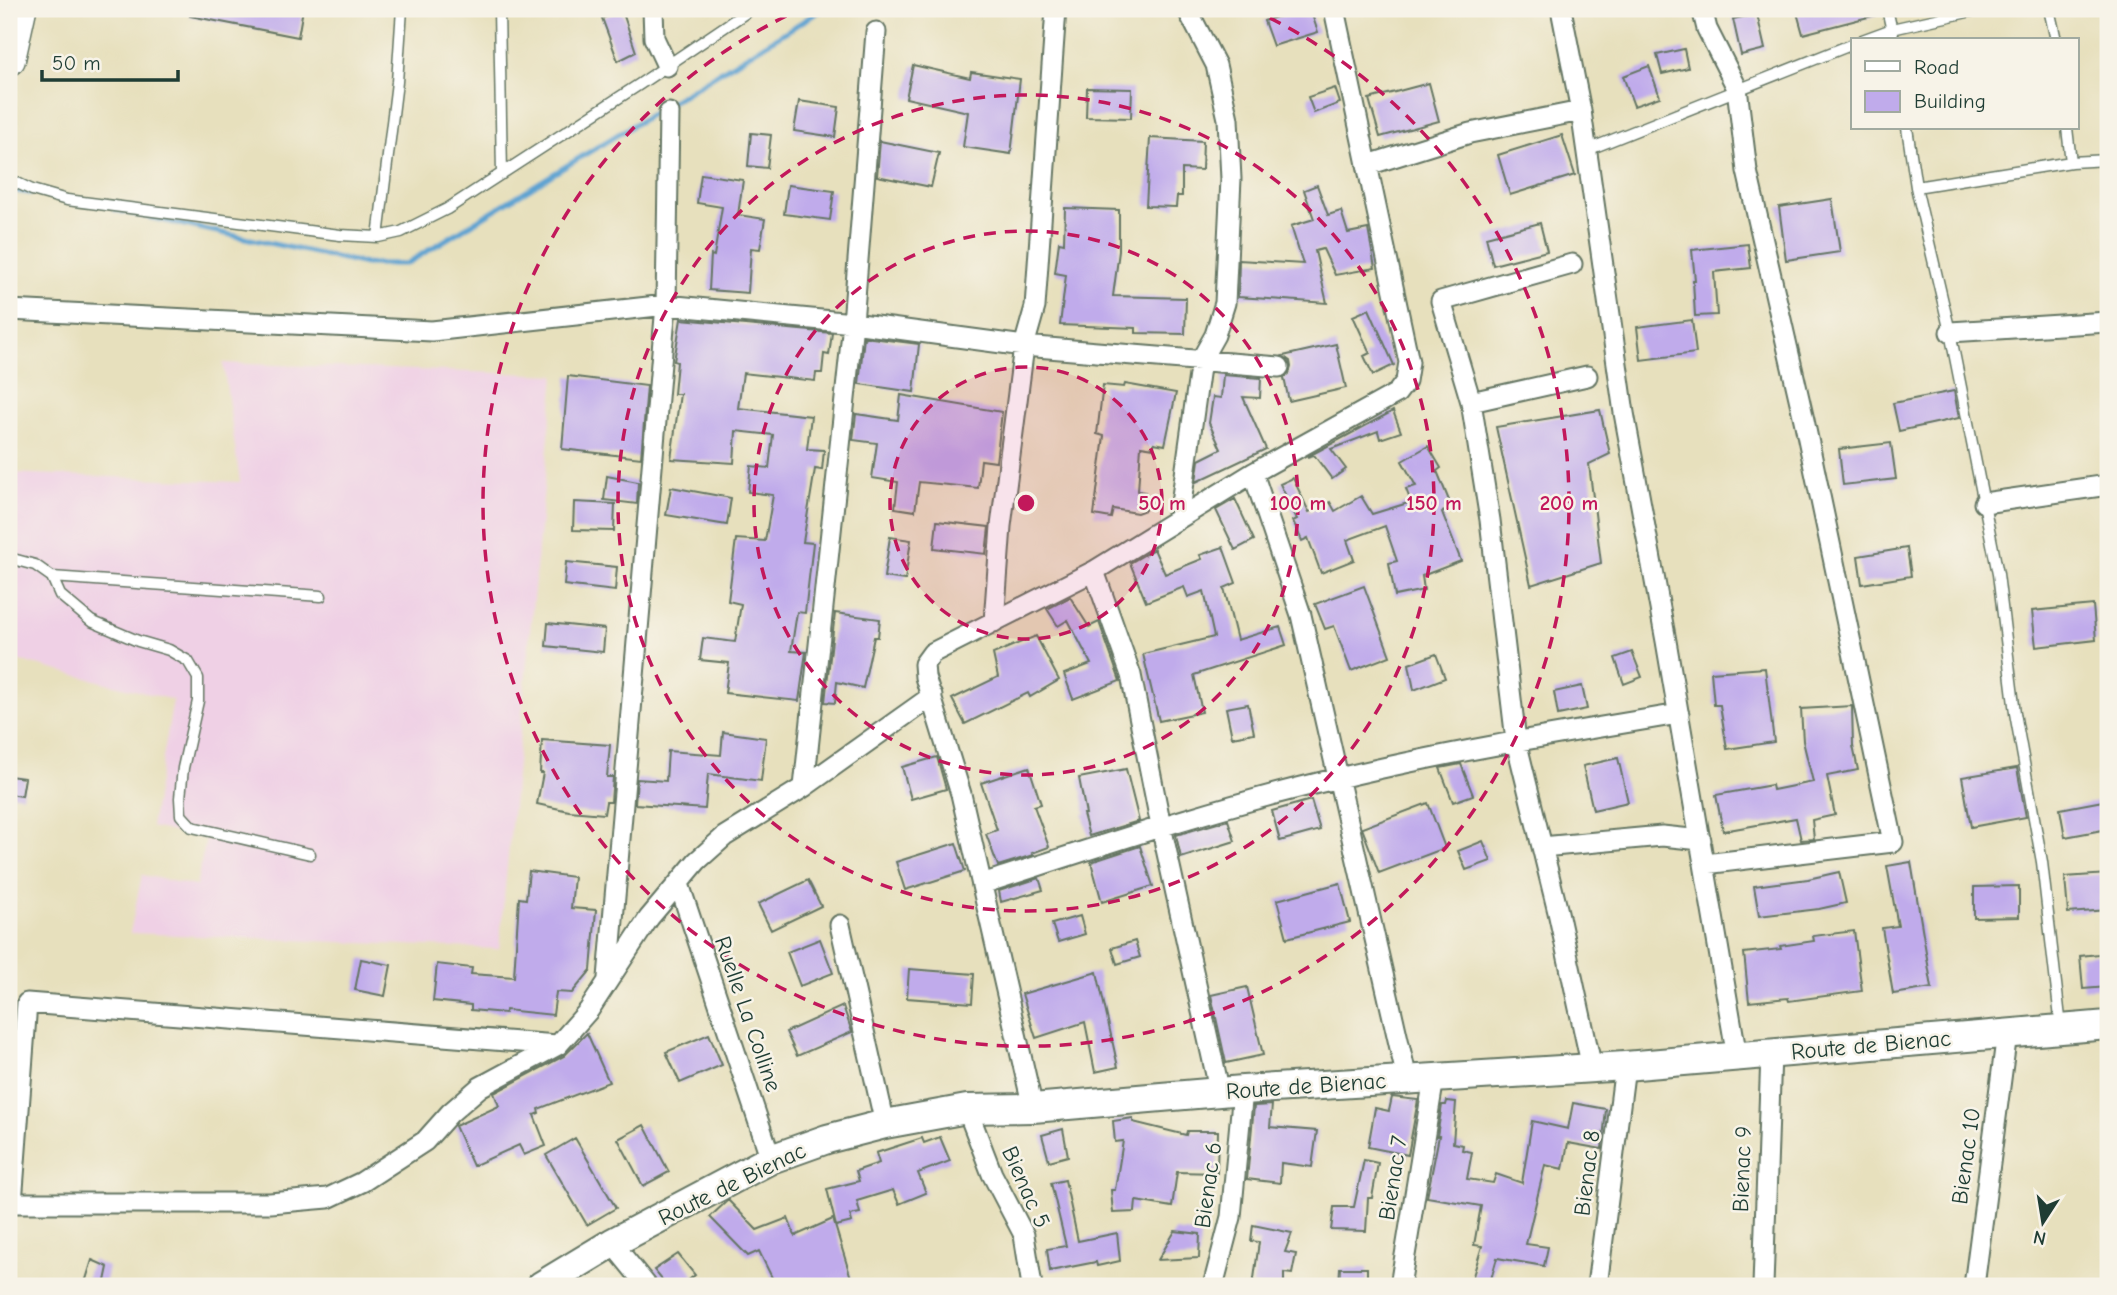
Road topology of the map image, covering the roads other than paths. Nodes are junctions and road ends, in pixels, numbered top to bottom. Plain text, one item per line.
1 (20, 9) edge
2 (402, 9) edge
3 (499, 9) edge
4 (653, 9) edge
5 (751, 9) edge
6 (1056, 9) edge
7 (1187, 9) edge
8 (1334, 9) edge
9 (1561, 9) edge
10 (1702, 9) edge
11 (1887, 9) edge
12 (1981, 9) edge
13 (2049, 9) edge
14 (1892, 29) junction
15 (876, 32) dead end
16 (1867, 38) edge
17 (1894, 38) edge
18 (2056, 38) edge
19 (1851, 45) edge
20 (9, 59) edge
21 (667, 66) junction
22 (1737, 88) junction
23 (1581, 111) junction
24 (669, 113) dead end
25 (1907, 130) edge
26 (2067, 130) edge
27 (1587, 150) junction
28 (2108, 160) edge
29 (2071, 162) junction
30 (1368, 165) junction
31 (502, 174) junction
32 (9, 179) edge
33 (1916, 187) junction
34 (378, 237) junction
35 (1572, 264) dead end
36 (666, 305) junction
37 (9, 310) edge
38 (2108, 322) edge
39 (853, 323) junction
40 (1950, 332) junction
41 (1024, 346) junction
42 (1201, 360) junction
43 (1279, 367) dead end
44 (1587, 376) dead end
45 (1471, 402) junction
46 (1253, 473) junction
47 (2108, 485) edge
48 (1984, 503) junction
49 (1179, 518) junction
50 (9, 558) edge
51 (1094, 571) junction
52 (52, 577) junction
53 (321, 596) dead end
54 (993, 622) junction
55 (932, 696) junction
56 (1679, 714) junction
57 (1516, 741) junction
58 (1338, 778) junction
59 (804, 787) junction
60 (1161, 826) junction
61 (1701, 840) junction
62 (1542, 847) junction
63 (310, 854) dead end
64 (1705, 864) junction
65 (679, 884) junction
66 (982, 884) junction
67 (841, 925) dead end
68 (607, 983) junction
69 (2108, 1025) edge
70 (2061, 1029) junction
71 (2007, 1033) junction
72 (558, 1045) junction
73 (1770, 1054) junction
74 (1737, 1056) junction
75 (1625, 1066) junction
76 (1592, 1068) junction
77 (1420, 1078) junction
78 (1232, 1091) junction
79 (1033, 1108) junction
80 (967, 1109) junction
81 (885, 1124) junction
82 (771, 1159) junction
83 (10, 1203) edge
84 (612, 1243) junction
85 (541, 1286) edge
86 (647, 1286) edge
87 (1031, 1286) edge
88 (1213, 1286) edge
89 (1399, 1286) edge
90 (1597, 1286) edge
91 (1763, 1286) edge
92 (1973, 1286) edge

1 - 20 main road
2 - 34 lane
3 - 31 lane
4 - 21 street
5 - 21 lane
6 - 41 street
7 - 42 street
8 - 30 street
9 - 23 street
10 - 22 street
11 - 14 lane
12 - 14 lane
13 - 18 lane
14 - 16 lane
14 - 17 lane
15 - 39 street
19 - 22 lane
21 - 31 lane
22 - 27 lane
22 - 64 street
23 - 27 street
23 - 30 street
24 - 36 street
25 - 33 lane
26 - 29 lane
27 - 56 street
28 - 29 lane
29 - 33 lane
30 - 46 street
31 - 34 lane
32 - 34 lane
33 - 40 lane
35 - 45 street
36 - 37 street
36 - 39 street
36 - 68 street
38 - 40 street
39 - 41 street
39 - 59 street
40 - 48 lane
41 - 42 street
41 - 54 street
42 - 43 street
42 - 49 street
44 - 45 street
45 - 57 street
46 - 49 street
46 - 58 street
47 - 48 street
48 - 70 lane
49 - 51 street
50 - 52 lane
51 - 54 street
51 - 60 street, Bienac 6
52 - 53 lane
52 - 63 lane
54 - 55 street
55 - 59 street
55 - 66 street
56 - 57 street
56 - 61 street
57 - 58 street
57 - 62 street
58 - 60 street
58 - 77 street
59 - 65 street
60 - 66 street
60 - 78 street, Bienac 6
61 - 62 street
61 - 64 street
62 - 76 street
64 - 74 street
65 - 68 street
65 - 82 street, Ruelle La Colline
66 - 79 street
67 - 81 street
68 - 72 street
69 - 70 main road, Route de Bienac
70 - 71 main road, Route de Bienac
71 - 73 main road, Route de Bienac
71 - 92 street, Bienac 10
72 - 83 street
72 - 83 street
73 - 74 main road, Route de Bienac
73 - 91 street, Bienac 9
74 - 75 main road, Route de Bienac
75 - 76 main road, Route de Bienac
75 - 90 street, Bienac 8
76 - 77 main road, Route de Bienac
77 - 78 main road, Route de Bienac
77 - 89 street, Bienac 7
78 - 79 main road, Route de Bienac
78 - 88 street, Bienac 6
79 - 80 main road, Route de Bienac
80 - 81 main road, Route de Bienac
80 - 87 street, Bienac 5
81 - 82 main road, Route de Bienac
82 - 84 main road, Route de Bienac
84 - 85 main road, Route de Bienac
84 - 86 street

